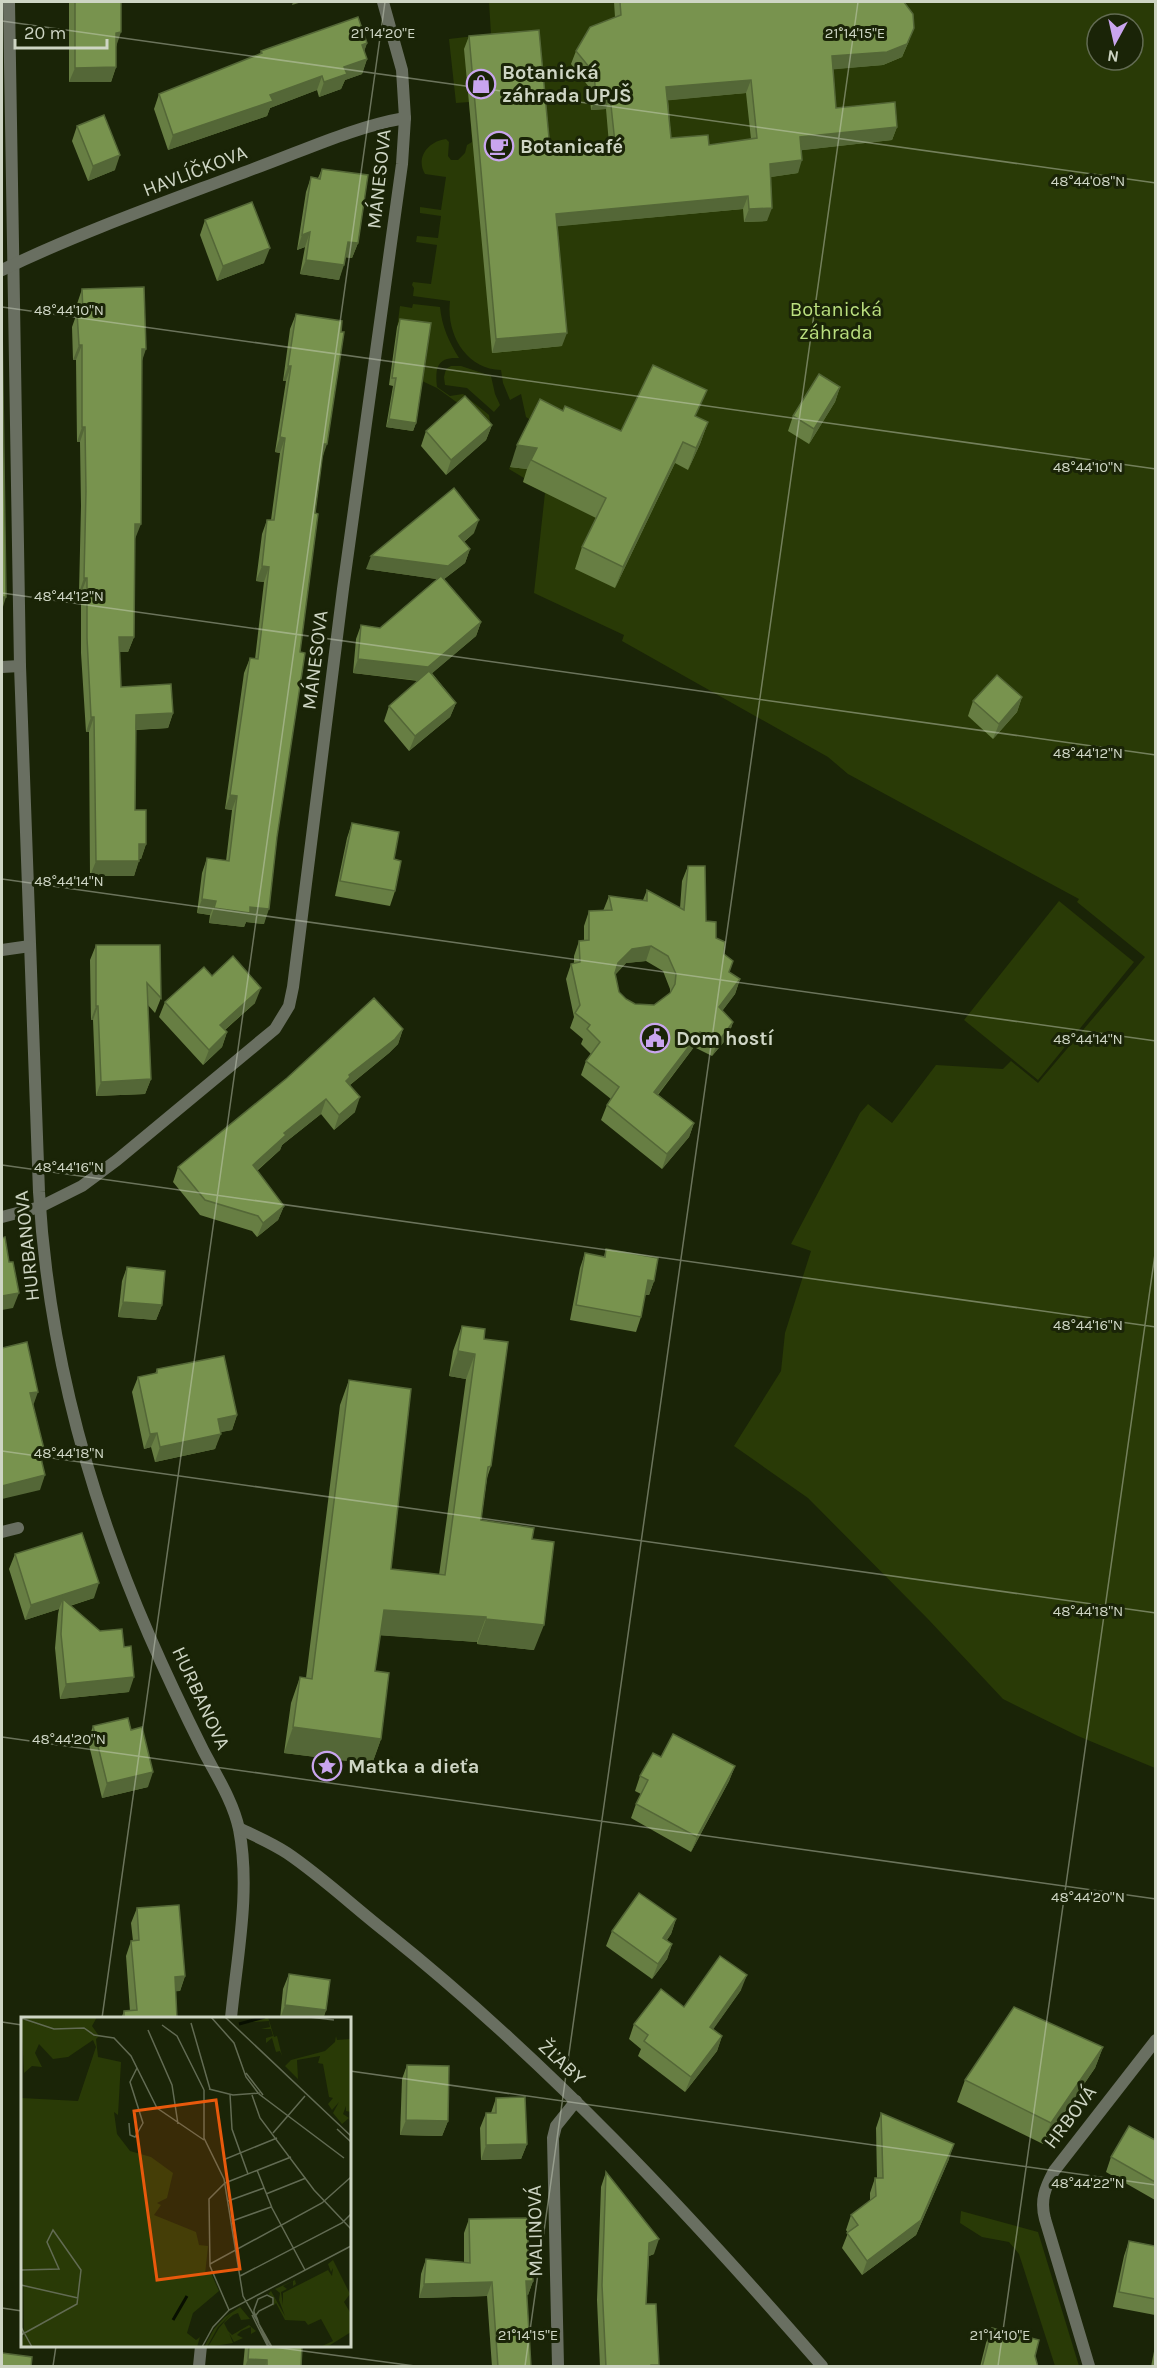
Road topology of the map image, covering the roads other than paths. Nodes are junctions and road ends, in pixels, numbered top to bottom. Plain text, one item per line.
1 (9, 2) edge
2 (383, 2) edge
3 (405, 118) junction
4 (15, 264) junction
5 (2, 270) edge
6 (20, 666) junction
7 (2, 667) edge
8 (30, 946) junction
9 (2, 950) edge
10 (40, 1207) junction
11 (2, 1217) edge
12 (18, 1528) dead end
13 (2, 1532) edge
14 (239, 1828) junction
15 (231, 2017) edge
16 (1155, 2040) edge
17 (576, 2101) junction
18 (201, 2347) edge
19 (199, 2367) edge
20 (558, 2367) edge
21 (822, 2367) edge
22 (1089, 2367) edge

1 - 4 street, HURBANOVA
2 - 3 street, MÁNESOVA
3 - 4 street, HAVLÍČKOVA
3 - 10 street, MÁNESOVA
4 - 5 street, HAVLÍČKOVA
4 - 6 street, HURBANOVA
6 - 7 street
6 - 8 street, HURBANOVA
8 - 9 street
8 - 10 street, HURBANOVA
10 - 11 street, MÁNESOVA
10 - 14 street, HURBANOVA
12 - 13 street
14 - 15 street, HURBANOVA
14 - 17 street, ŽĽABY
16 - 22 street, HRBOVÁ
17 - 20 street, MALINOVÁ
17 - 21 street, ŽĽABY
18 - 19 street

